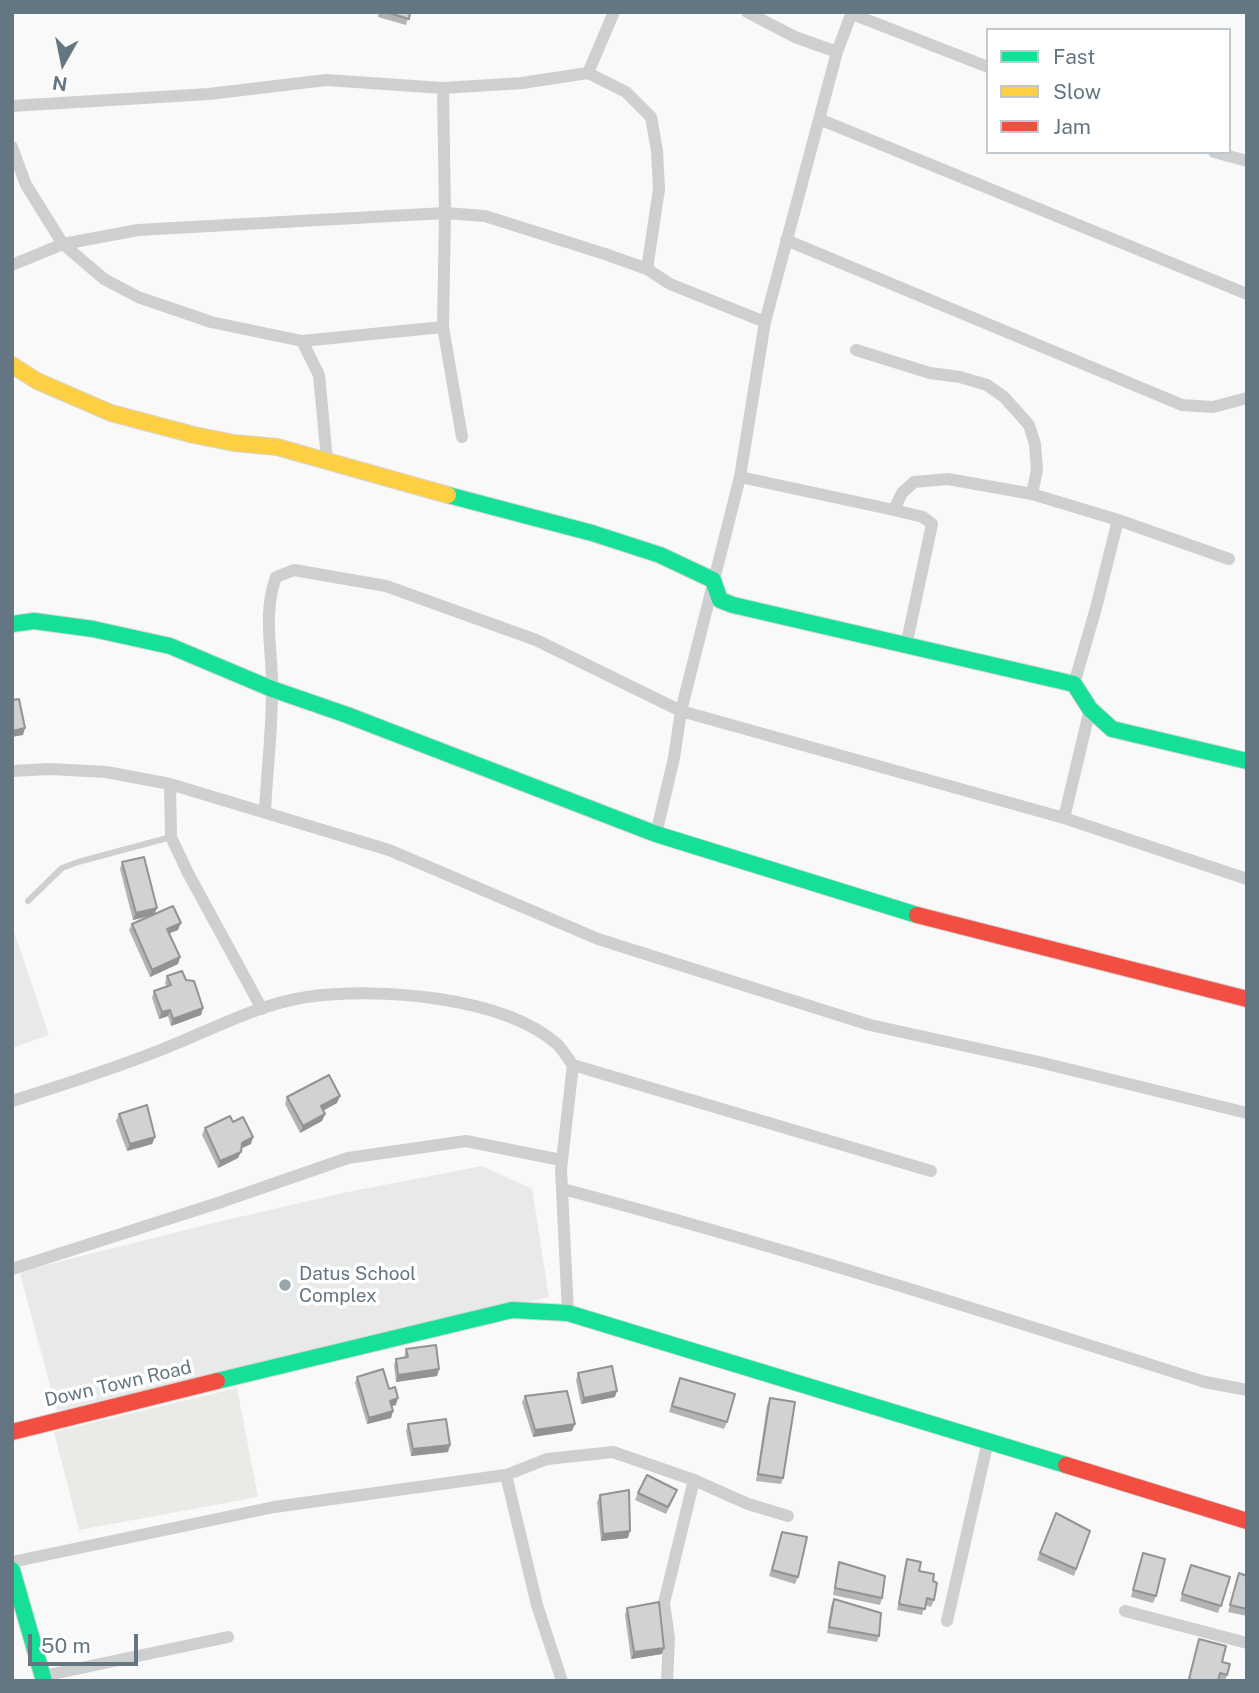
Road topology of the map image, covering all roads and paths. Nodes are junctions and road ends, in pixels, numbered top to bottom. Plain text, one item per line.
1 (614, 12) edge
2 (747, 12) edge
3 (852, 13) edge
4 (837, 52) junction
5 (986, 66) edge
6 (588, 73) junction
7 (443, 88) junction
8 (12, 106) edge
9 (819, 119) junction
10 (12, 147) edge
11 (1221, 154) edge
12 (1247, 161) edge
13 (445, 213) junction
14 (786, 240) junction
15 (63, 244) junction
16 (12, 265) edge
17 (647, 269) junction
18 (1247, 294) edge
19 (765, 322) junction
20 (443, 327) junction
21 (302, 341) junction
22 (856, 349) dead end
23 (12, 365) edge
24 (1247, 398) edge
25 (462, 436) dead end
26 (327, 460) junction
27 (740, 477) junction
28 (1032, 494) junction
29 (894, 510) junction
30 (1118, 520) junction
31 (1228, 559) dead end
32 (713, 580) junction
33 (12, 624) edge
34 (906, 646) junction
35 (1073, 684) junction
36 (272, 689) junction
37 (1090, 709) junction
38 (681, 711) junction
39 (1247, 761) edge
40 (12, 771) edge
41 (170, 784) junction
42 (265, 811) junction
43 (1064, 818) junction
44 (656, 834) junction
45 (171, 836) junction
46 (1247, 879) edge
47 (28, 901) dead end
48 (1247, 999) edge
49 (262, 1009) junction
50 (573, 1065) junction
51 (12, 1101) edge
52 (1247, 1113) edge
53 (561, 1160) junction
54 (931, 1171) dead end
55 (563, 1189) junction
56 (12, 1269) edge
57 (568, 1313) junction
58 (1247, 1390) edge
59 (12, 1432) edge
60 (988, 1441) junction
61 (506, 1475) junction
62 (694, 1480) junction
63 (788, 1516) dead end
64 (1247, 1521) edge
65 (12, 1562) edge
66 (12, 1570) edge
67 (1125, 1611) dead end
68 (947, 1621) dead end
69 (228, 1637) dead end
70 (1247, 1643) edge
71 (44, 1678) edge
72 (562, 1681) edge
73 (667, 1681) edge

1 - 6 street
2 - 4 street
3 - 4 street
3 - 5 street
4 - 9 street
6 - 7 street
6 - 17 street
7 - 8 street
7 - 13 street
9 - 14 street
9 - 18 street
10 - 15 street
11 - 12 street
13 - 15 street
13 - 17 street
13 - 20 street
14 - 19 street
14 - 24 street
15 - 16 street
15 - 21 street
17 - 19 street
19 - 27 street
20 - 21 street
20 - 25 street
21 - 26 street
22 - 28 street
23 - 26 street
26 - 32 street
27 - 29 street
27 - 32 street
28 - 29 street
28 - 30 street
29 - 34 street
30 - 31 street
30 - 35 street
32 - 34 street
32 - 38 street
33 - 36 street
34 - 35 street
35 - 37 street
36 - 38 street
36 - 42 street
36 - 44 street
37 - 39 street
37 - 43 street
38 - 43 street
38 - 44 street
40 - 41 street
41 - 42 street
41 - 45 street
42 - 52 street
43 - 46 street
44 - 48 street
45 - 47 lane
45 - 49 street
49 - 50 street
49 - 51 street
50 - 53 street
50 - 54 street
53 - 55 street
53 - 56 street
55 - 57 street
55 - 58 street
57 - 59 street, Down Town Road
57 - 60 street, Down Town Road
60 - 64 street, Down Town Road
60 - 68 street
61 - 62 street
61 - 65 street
61 - 72 street
62 - 63 street
62 - 73 street
66 - 71 street
67 - 70 street
69 - 71 street

